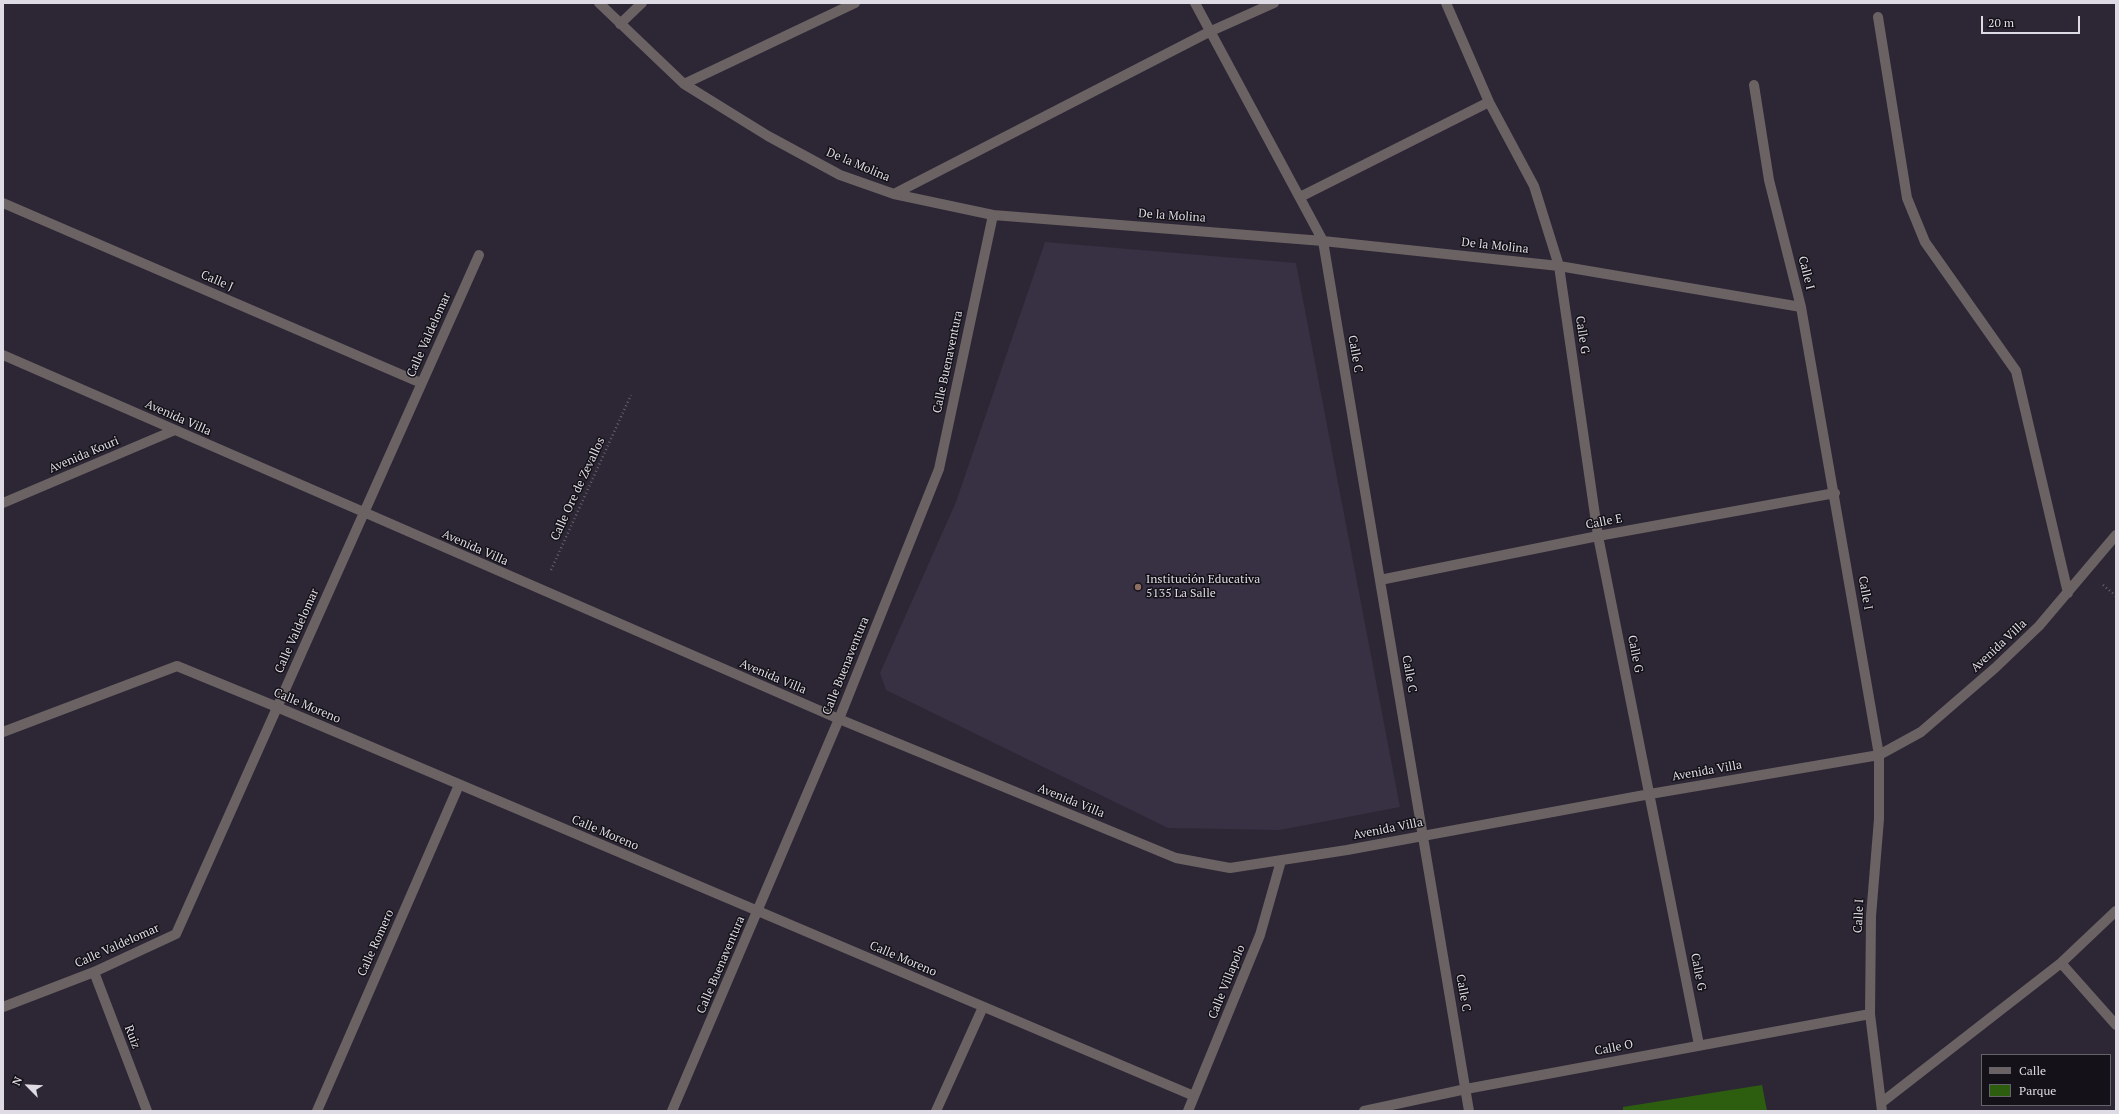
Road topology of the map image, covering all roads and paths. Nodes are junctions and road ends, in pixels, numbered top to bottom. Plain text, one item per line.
1 (599, 3) edge
2 (642, 3) edge
3 (854, 3) edge
4 (1195, 3) edge
5 (1274, 3) edge
6 (1446, 3) edge
7 (1878, 17) dead end
8 (620, 24) junction
9 (1209, 32) junction
10 (684, 84) junction
11 (1754, 85) dead end
12 (1489, 102) junction
13 (894, 194) junction
14 (1300, 197) junction
15 (3, 203) edge
16 (993, 215) junction
17 (1323, 241) junction
18 (479, 255) dead end
19 (1559, 266) junction
20 (1801, 307) junction
21 (3, 356) edge
22 (421, 383) junction
23 (630, 395) dead end
24 (174, 430) junction
25 (1835, 493) junction
26 (3, 503) edge
27 (364, 514) junction
28 (2116, 535) edge
29 (1598, 536) junction
30 (1380, 580) junction
31 (541, 591) junction
32 (2068, 593) junction
33 (277, 707) junction
34 (839, 720) junction
35 (3, 732) edge
36 (1879, 755) junction
37 (459, 785) junction
38 (1650, 794) junction
39 (1422, 835) junction
40 (1281, 861) junction
41 (758, 911) junction
42 (2116, 911) edge
43 (2061, 963) junction
44 (94, 972) junction
45 (3, 1007) edge
46 (982, 1007) junction
47 (1870, 1014) junction
48 (2116, 1025) edge
49 (1699, 1045) junction
50 (1466, 1089) junction
51 (1194, 1096) junction
52 (1882, 1107) edge
53 (147, 1111) edge
54 (317, 1111) edge
55 (672, 1111) edge
56 (936, 1111) edge
57 (1188, 1111) edge
58 (1364, 1111) edge
59 (1469, 1111) edge

1 - 8 street, De la Molina
2 - 8 street
3 - 10 street
4 - 9 street, Calle C
5 - 9 street
6 - 12 street, Calle G
7 - 32 street
8 - 10 street, De la Molina
9 - 13 street
9 - 14 street, Calle C
10 - 13 street, De la Molina
11 - 20 street, Calle I
12 - 14 street
12 - 19 street, Calle G
13 - 16 street, De la Molina
14 - 17 street, Calle C
15 - 22 street, Calle J
16 - 17 street, De la Molina
16 - 34 street, Calle Buenaventura
17 - 19 street, De la Molina
17 - 30 street, Calle C
18 - 22 street, Calle Valdelomar
19 - 20 street, De la Molina
19 - 29 street, Calle G
20 - 25 street, Calle I
21 - 24 street, Avenida Villa
22 - 27 street, Calle Valdelomar
23 - 31 path, Calle Ore de Zevallos
24 - 26 street, Avenida Kouri
24 - 27 street, Avenida Villa
25 - 29 street, Calle E
25 - 36 street, Calle I
27 - 31 street, Avenida Villa
27 - 33 street, Calle Valdelomar
28 - 32 street, Avenida Villa
29 - 30 street, Calle E
29 - 38 street, Calle G
30 - 39 street, Calle C
31 - 34 street, Avenida Villa
32 - 36 street, Avenida Villa
33 - 35 street, Calle Moreno
33 - 37 street, Calle Moreno
33 - 44 street, Calle Valdelomar
34 - 40 street, Avenida Villa
34 - 41 street, Calle Buenaventura
36 - 38 street, Avenida Villa
36 - 47 street, Calle I
37 - 41 street, Calle Moreno
37 - 54 street, Calle Romero
38 - 39 street, Avenida Villa
38 - 49 street, Calle G
39 - 40 street, Avenida Villa
39 - 50 street, Calle C
40 - 51 street, Calle Villapolo
41 - 46 street, Calle Moreno
41 - 55 street, Calle Buenaventura
42 - 43 street
43 - 48 street
43 - 52 street
44 - 45 street, Calle Valdelomar
44 - 53 street, Ruiz
46 - 51 street, Calle Moreno
46 - 56 street
47 - 49 street, Calle O
47 - 52 street, Calle I
49 - 50 street, Calle O
50 - 58 street, Calle O
50 - 59 street, Calle C
51 - 57 street, Calle Villapolo

